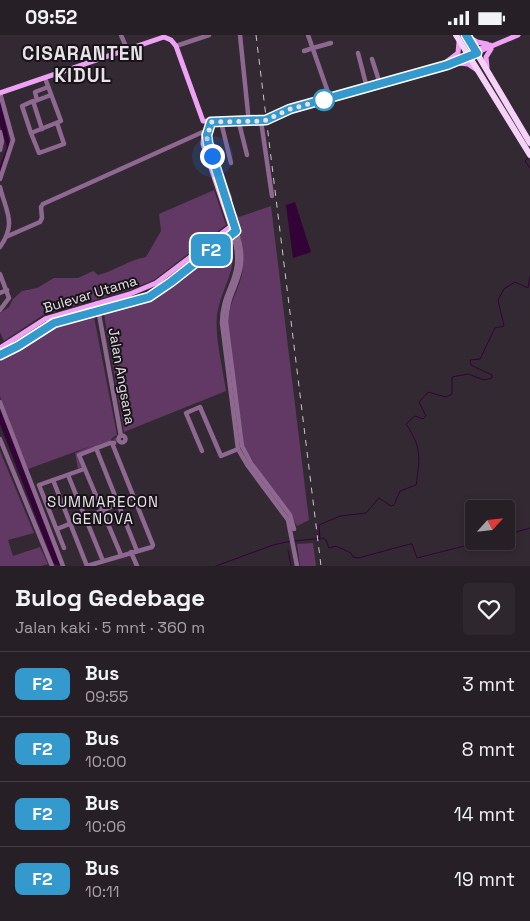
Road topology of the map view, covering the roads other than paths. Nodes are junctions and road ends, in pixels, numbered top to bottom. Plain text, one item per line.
1 (121, 35) edge
2 (209, 35) edge
3 (240, 35) edge
4 (308, 35) edge
5 (518, 35) edge
6 (158, 36) edge
7 (467, 36) edge
8 (457, 37) edge
9 (331, 43) dead end
10 (494, 44) junction
11 (176, 47) junction
12 (313, 48) junction
13 (127, 49) junction
14 (304, 51) dead end
15 (358, 53) dead end
16 (477, 54) junction
17 (468, 55) junction
18 (372, 59) dead end
19 (444, 65) junction
20 (487, 67) junction
21 (478, 71) junction
22 (45, 78) junction
23 (485, 83) junction
24 (380, 84) junction
25 (48, 87) junction
26 (367, 88) junction
27 (0, 93) edge
28 (51, 95) junction
29 (330, 98) junction
30 (35, 101) junction
31 (261, 121) junction
32 (520, 121) junction
33 (208, 122) junction
34 (221, 122) junction
35 (57, 123) junction
36 (239, 123) junction
37 (249, 123) junction
38 (42, 129) junction
39 (205, 131) junction
40 (0, 132) edge
41 (523, 132) junction
42 (31, 133) junction
43 (247, 135) dead end
44 (209, 137) dead end
45 (241, 137) junction
46 (530, 138) edge
47 (528, 145) edge
48 (0, 150) edge
49 (213, 155) junction
50 (247, 155) dead end
51 (529, 157) edge
52 (231, 163) dead end
53 (213, 168) junction
54 (0, 179) edge
55 (0, 187) edge
56 (272, 196) dead end
57 (230, 199) dead end
58 (232, 225) junction
59 (234, 232) junction
60 (8, 236) junction
61 (0, 247) edge
62 (0, 274) edge
63 (167, 276) junction
64 (171, 282) junction
65 (6, 290) junction
66 (0, 293) edge
67 (97, 303) junction
68 (0, 310) edge
69 (99, 312) junction
70 (24, 334) junction
71 (28, 340) junction
72 (0, 348) edge
73 (0, 355) edge
74 (0, 402) edge
75 (236, 419) junction
76 (0, 439) edge
77 (116, 441) junction
78 (96, 448) junction
79 (238, 449) junction
80 (202, 451) dead end
81 (84, 469) junction
82 (68, 475) junction
83 (53, 480) junction
84 (134, 498) junction
85 (276, 499) junction
86 (118, 505) junction
87 (102, 511) junction
88 (86, 517) junction
89 (71, 523) junction
90 (57, 529) junction
91 (64, 548) dead end
92 (136, 551) junction
93 (131, 552) junction
94 (121, 555) junction
95 (103, 561) junction
96 (52, 566) edge
97 (63, 566) edge
98 (87, 566) edge
99 (137, 566) edge
100 (297, 566) edge

1 - 13 street
2 - 11 street
3 - 37 street
4 - 12 street
5 - 10 main road
6 - 11 main road
6 - 13 main road
7 - 10 main road
7 - 16 highway
8 - 17 highway
8 - 19 main road
9 - 12 street
10 - 16 main road
10 - 20 main road
11 - 33 main road
12 - 14 street
12 - 29 street
13 - 22 main road
15 - 26 street
16 - 17 main road
16 - 20 main road
16 - 41 highway
17 - 19 main road
17 - 21 highway
18 - 24 street
19 - 21 main road
19 - 24 main road
20 - 32 main road
21 - 23 highway
22 - 25 street
22 - 27 main road
23 - 47 highway
23 - 51 main road
24 - 26 main road
25 - 28 street
25 - 30 street
26 - 29 main road
27 - 54 street
28 - 30 street
28 - 35 street
29 - 31 main road
30 - 38 street
30 - 42 street
31 - 37 main road
31 - 56 street
32 - 41 highway
32 - 46 main road
33 - 34 main road
33 - 39 main road
33 - 49 main road
34 - 36 main road
34 - 52 street
35 - 38 street
35 - 42 street
36 - 37 main road
36 - 45 street
38 - 42 street
39 - 53 main road
39 - 60 street
40 - 48 street
41 - 47 highway
43 - 45 street
44 - 49 street
45 - 50 street
47 - 51 highway
49 - 53 main road
49 - 57 street
53 - 58 main road
55 - 60 street
58 - 59 main road
58 - 63 main road, Bulevar Utama
59 - 64 main road, Bulevar Utama
59 - 75 street
60 - 61 street
62 - 65 street
63 - 64 main road
63 - 67 main road, Bulevar Utama
64 - 69 main road, Bulevar Utama
65 - 66 street
65 - 68 street
67 - 69 street, Jalan Angsana
67 - 70 main road, Bulevar Utama
69 - 71 main road, Bulevar Utama
69 - 77 street, Jalan Angsana
70 - 71 main road
70 - 72 main road, Bulevar Utama
71 - 73 main road, Bulevar Utama
74 - 97 street
75 - 79 street
75 - 85 street
76 - 96 street
77 - 78 street
77 - 84 street, Jalan Angsana
78 - 81 street
78 - 86 street
79 - 80 street
79 - 85 street
81 - 82 street
81 - 87 street
82 - 83 street
82 - 88 street
83 - 89 street
83 - 90 street
84 - 86 street
84 - 92 street, Jalan Angsana
85 - 100 street
86 - 87 street
86 - 92 street
87 - 88 street
87 - 94 street
88 - 89 street
88 - 95 street
89 - 90 street
89 - 98 street
90 - 91 street
92 - 93 street
93 - 94 street
93 - 99 street
94 - 95 street
95 - 98 street

